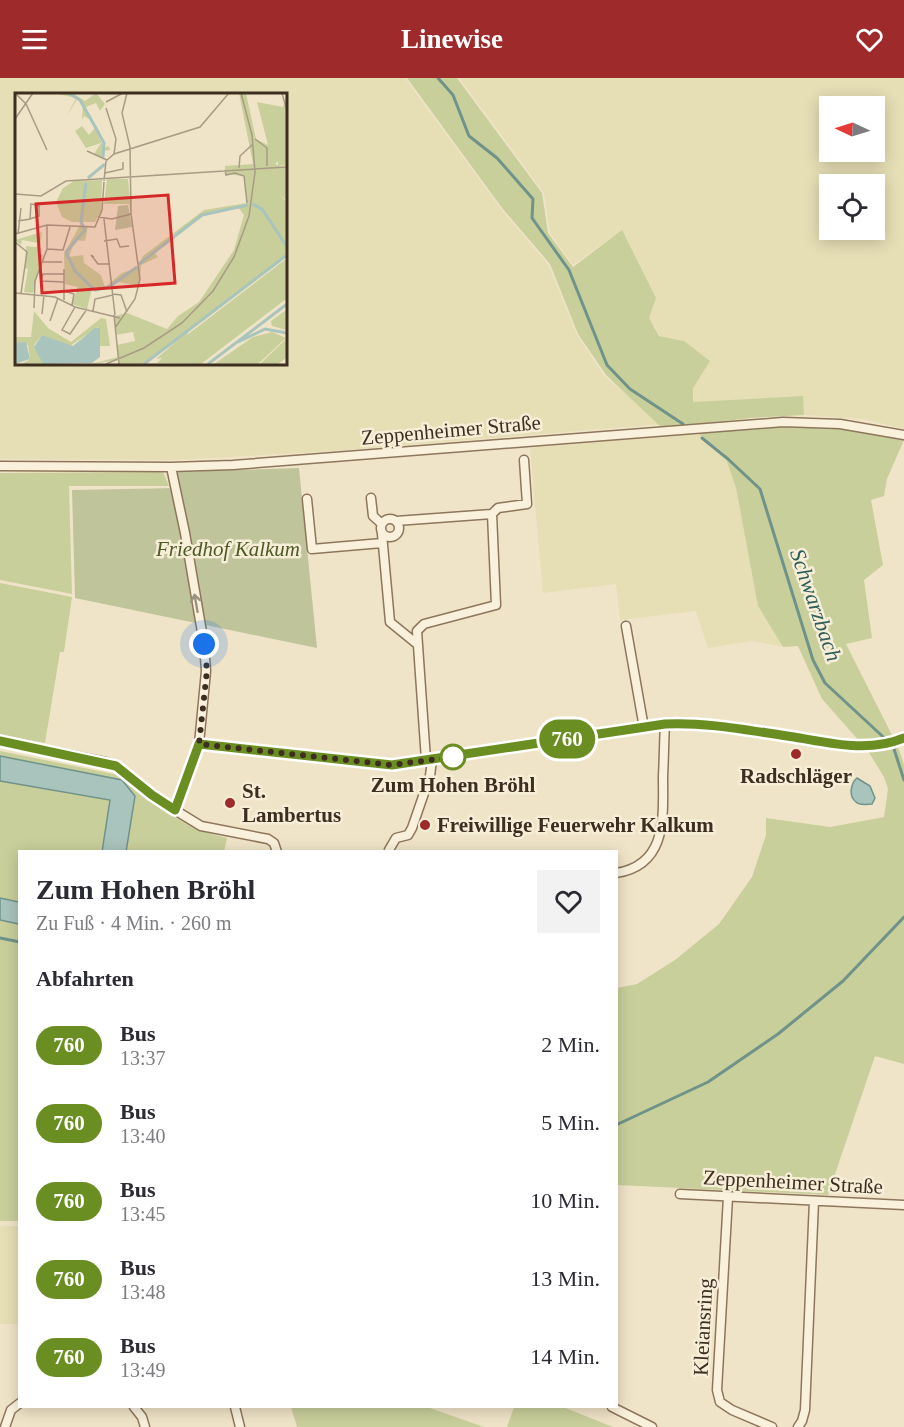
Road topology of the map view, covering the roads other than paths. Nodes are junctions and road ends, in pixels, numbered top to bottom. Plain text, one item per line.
1 (904, 435) edge
2 (524, 460) dead end
3 (0, 466) edge
4 (171, 467) junction
5 (371, 498) dead end
6 (307, 499) dead end
7 (492, 514) junction
8 (396, 521) junction
9 (382, 524) junction
10 (382, 538) junction
11 (626, 626) dead end
12 (417, 644) junction
13 (665, 724) junction
14 (644, 728) junction
15 (901, 740) edge
16 (0, 741) edge
17 (199, 744) junction
18 (429, 760) junction
19 (175, 810) junction
20 (276, 850) edge
21 (389, 850) dead end
22 (618, 873) edge
23 (680, 1194) dead end
24 (728, 1197) junction
25 (814, 1201) junction
26 (904, 1205) edge
27 (18, 1405) edge
28 (135, 1408) edge
29 (235, 1408) edge
30 (614, 1408) edge
31 (5, 1427) edge
32 (145, 1427) edge
33 (240, 1427) edge
34 (652, 1427) edge
35 (772, 1427) edge
36 (798, 1427) edge

1 - 4 street, Zeppenheimer Straße
2 - 7 street
3 - 4 street, Zeppenheimer Straße
17 -> 4 street
5 - 9 street
6 - 10 street
7 - 8 street
7 - 12 street
8 - 9 street
8 - 10 street
9 - 10 street
10 - 12 street
11 - 14 street
12 - 18 street
13 - 14 street
13 - 15 street
13 - 22 street
14 - 18 street
16 - 19 street
17 - 18 street
17 - 19 street
18 - 21 street
19 - 20 street
23 - 24 street, Zeppenheimer Straße
24 - 25 street, Zeppenheimer Straße
24 - 35 street, Kleiansring
25 - 26 street, Zeppenheimer Straße
25 - 36 street
27 - 31 street
28 - 32 street
29 - 33 street
30 - 34 street

